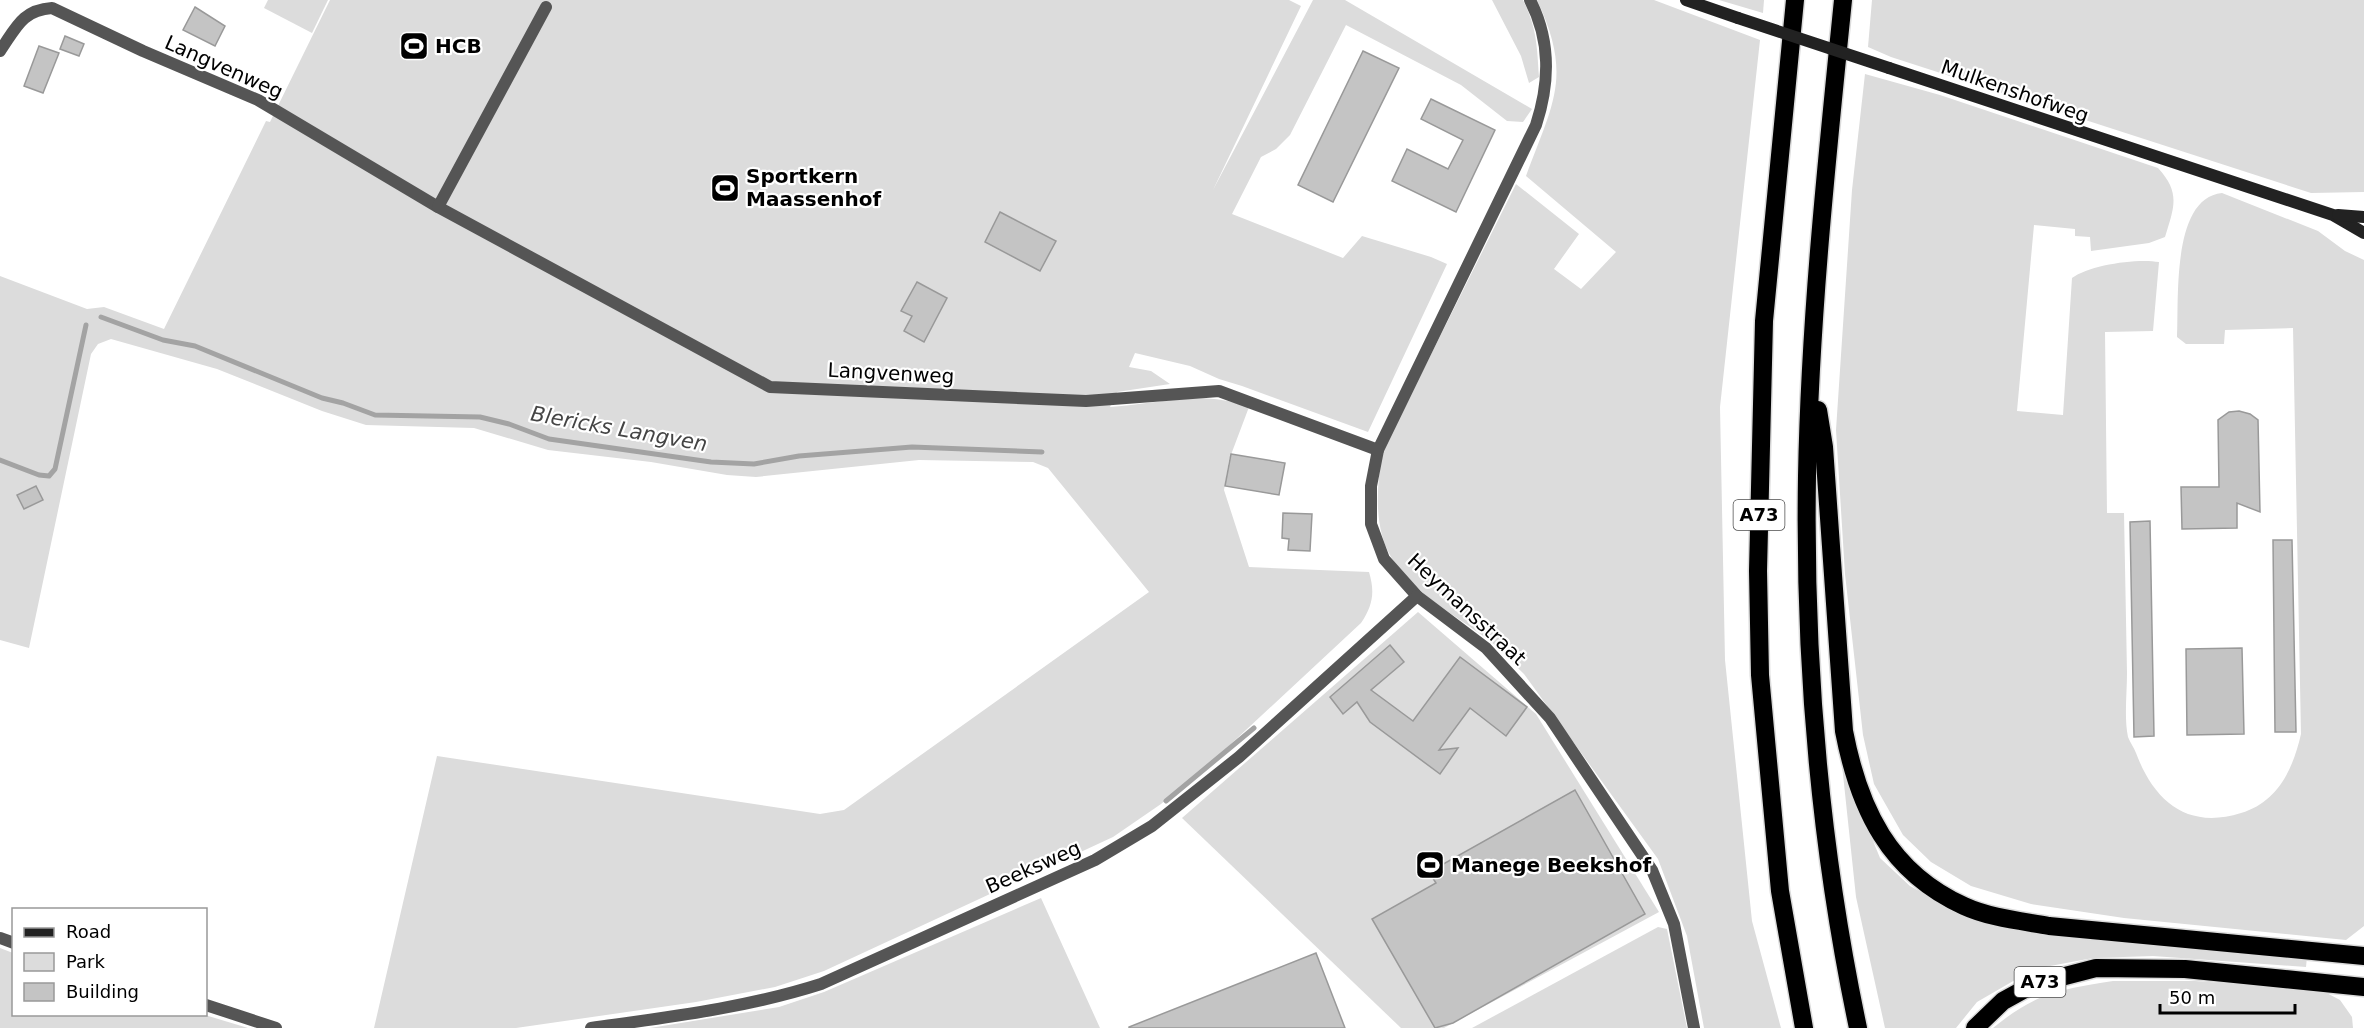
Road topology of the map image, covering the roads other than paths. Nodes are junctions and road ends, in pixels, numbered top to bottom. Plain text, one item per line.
1 (1530, 0) edge
2 (1686, 0) edge
3 (1795, 0) edge
4 (1843, 0) edge
5 (546, 7) dead end
6 (0, 51) edge
7 (438, 207) junction
8 (2333, 215) junction
9 (2364, 217) edge
10 (2364, 233) edge
11 (1811, 373) junction
12 (1378, 450) junction
13 (1417, 596) junction
14 (2364, 956) edge
15 (2364, 987) edge
16 (207, 1005) edge
17 (276, 1028) edge
18 (591, 1028) edge
19 (1694, 1028) edge
20 (1804, 1028) edge
21 (1858, 1028) edge
22 (1975, 1028) edge

1 - 12 street, Heymansstraat
2 - 8 street, Mulkenshofweg, bridge
3 - 20 highway, A73
4 - 11 highway, A73
5 - 7 street
6 - 7 street, Langvenweg
7 - 12 street, Langvenweg
8 - 9 street, Mulkenshofweg
8 - 10 street, Mulkenshofweg
11 - 14 highway, A73
11 - 21 highway, A73
12 - 13 street, Heymansstraat
13 - 18 street, Beeksweg
13 - 19 street, Heymansstraat
15 - 22 highway, A73
16 - 17 street

